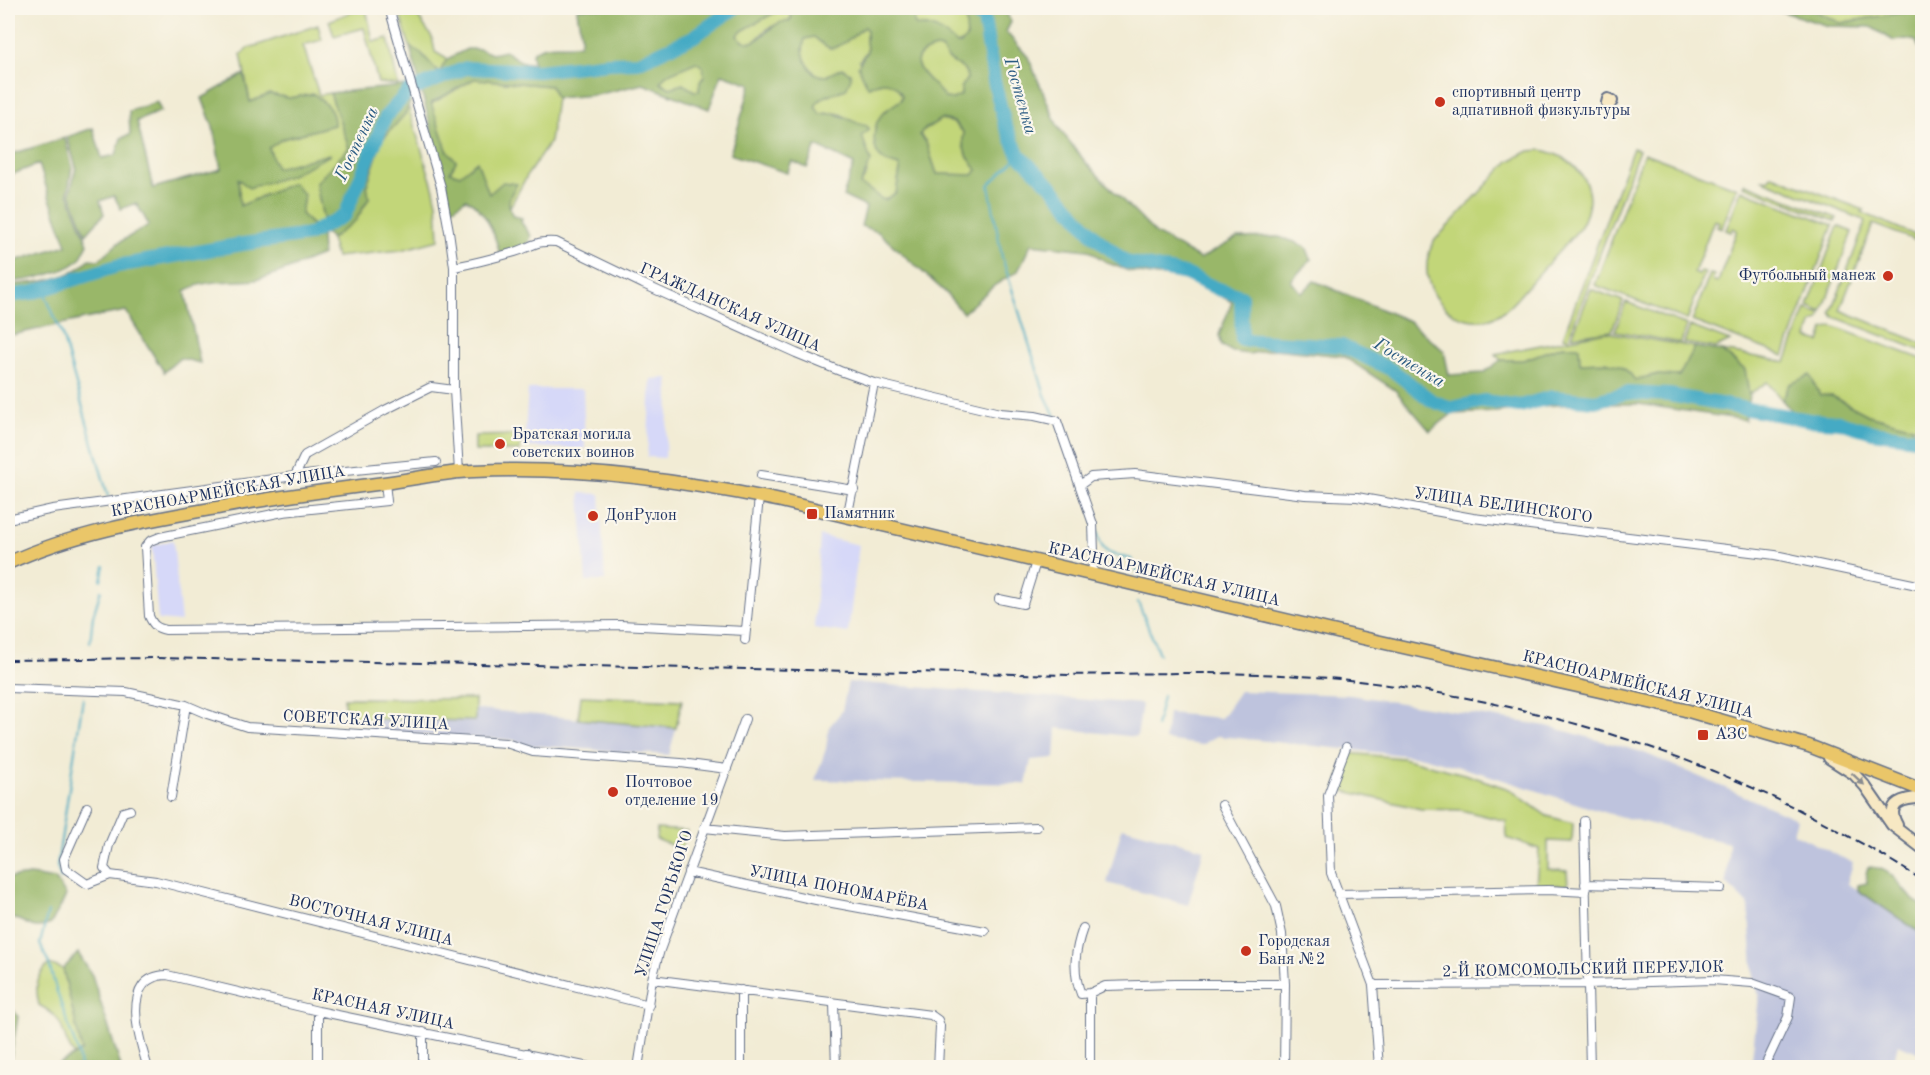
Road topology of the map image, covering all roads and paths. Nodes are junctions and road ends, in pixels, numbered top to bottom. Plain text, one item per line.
1 (389, 8) edge
2 (454, 267) junction
3 (874, 383) junction
4 (454, 390) junction
5 (436, 462) dead end
6 (459, 472) junction
7 (762, 475) dead end
8 (295, 476) junction
9 (385, 483) junction
10 (1080, 485) junction
11 (854, 489) junction
12 (759, 496) junction
13 (847, 518) junction
14 (8, 519) edge
15 (77, 538) junction
16 (1036, 562) junction
17 (8, 563) edge
18 (8, 568) edge
19 (1092, 574) junction
20 (1923, 586) edge
21 (999, 599) dead end
22 (8, 688) edge
23 (186, 705) junction
24 (745, 719) dead end
25 (1809, 746) junction
26 (1346, 747) dead end
27 (727, 769) junction
28 (1921, 791) edge
29 (171, 797) dead end
30 (1222, 805) dead end
31 (87, 807) dead end
32 (130, 810) dead end
33 (1584, 821) dead end
34 (1037, 827) dead end
35 (704, 828) junction
36 (1911, 840) junction
37 (1923, 848) edge
38 (688, 872) junction
39 (110, 875) junction
40 (1586, 888) junction
41 (1721, 888) dead end
42 (1338, 894) junction
43 (1083, 928) dead end
44 (985, 931) dead end
45 (652, 979) junction
46 (1285, 984) junction
47 (1588, 984) junction
48 (1373, 985) junction
49 (741, 990) junction
50 (1090, 993) junction
51 (834, 1003) junction
52 (649, 1005) junction
53 (318, 1011) junction
54 (423, 1032) junction
55 (527, 1053) junction
56 (148, 1068) edge
57 (318, 1068) edge
58 (423, 1068) edge
59 (526, 1068) edge
60 (594, 1068) edge
61 (638, 1068) edge
62 (741, 1068) edge
63 (836, 1068) edge
64 (938, 1068) edge
65 (1090, 1068) edge
66 (1284, 1068) edge
67 (1379, 1068) edge
68 (1590, 1068) edge
69 (1764, 1068) edge

1 - 2 street
2 - 3 street, ГРАЖДАНСКАЯ УЛИЦА
2 - 4 street
3 - 10 street, ГРАЖДАНСКАЯ УЛИЦА
3 - 11 street
4 - 6 street
4 - 8 street, КРАСНОАРМЕЙСКАЯ УЛИЦА
5 - 8 street, КРАСНОАРМЕЙСКАЯ УЛИЦА
6 - 9 main road, КРАСНОАРМЕЙСКАЯ УЛИЦА
6 - 12 main road, КРАСНОАРМЕЙСКАЯ УЛИЦА
7 - 11 street
8 - 14 street, КРАСНОАРМЕЙСКАЯ УЛИЦА
9 - 12 street, КРАСНОАРМЕЙСКАЯ УЛИЦА
9 - 15 main road, КРАСНОАРМЕЙСКАЯ УЛИЦА
10 - 19 street
10 - 20 street, УЛИЦА БЕЛИНСКОГО
11 - 13 street
12 - 13 main road, КРАСНОАРМЕЙСКАЯ УЛИЦА
13 - 16 main road, КРАСНОАРМЕЙСКАЯ УЛИЦА
15 - 17 main road, КРАСНОАРМЕЙСКАЯ УЛИЦА
15 - 18 main road, КРАСНОАРМЕЙСКАЯ УЛИЦА
16 - 19 main road, КРАСНОАРМЕЙСКАЯ УЛИЦА
16 - 21 street
19 - 25 main road, КРАСНОАРМЕЙСКАЯ УЛИЦА
22 - 23 street, СОВЕТСКАЯ УЛИЦА
23 - 27 street, СОВЕТСКАЯ УЛИЦА
23 - 29 street
24 - 27 street, УЛИЦА ГОРЬКОГО
25 - 28 main road, КРАСНОАРМЕЙСКАЯ УЛИЦА
25 -> 36 main road
26 - 42 street
27 - 35 street, УЛИЦА ГОРЬКОГО
28 - 36 main road
30 - 46 street
31 - 39 street, ВОСТОЧНАЯ УЛИЦА
32 - 39 street
33 - 40 street
34 - 35 street
35 - 38 street, УЛИЦА ГОРЬКОГО
36 - 37 main road
38 - 44 street, УЛИЦА ПОНОМАРЁВА
38 - 45 street, УЛИЦА ГОРЬКОГО
39 - 52 street, ВОСТОЧНАЯ УЛИЦА
40 - 41 street
40 - 42 street
40 - 47 street
42 - 48 street
43 - 50 street
45 - 49 street
45 - 52 street, УЛИЦА ГОРЬКОГО
46 - 50 street
46 - 66 street
47 - 48 street, 2-Й КОМСОМОЛЬСКИЙ ПЕРЕУЛОК
47 - 68 street
47 - 69 street, 2-Й КОМСОМОЛЬСКИЙ ПЕРЕУЛОК
48 - 67 street
49 - 51 street
49 - 62 street
50 - 65 street
51 - 63 street
51 - 64 street
52 - 61 street, УЛИЦА ГОРЬКОГО
53 - 54 street, КРАСНАЯ УЛИЦА
53 - 56 street, КРАСНАЯ УЛИЦА
53 - 57 street
54 - 55 street, КРАСНАЯ УЛИЦА
54 - 58 street
55 - 59 street
55 - 60 street, КРАСНАЯ УЛИЦА

